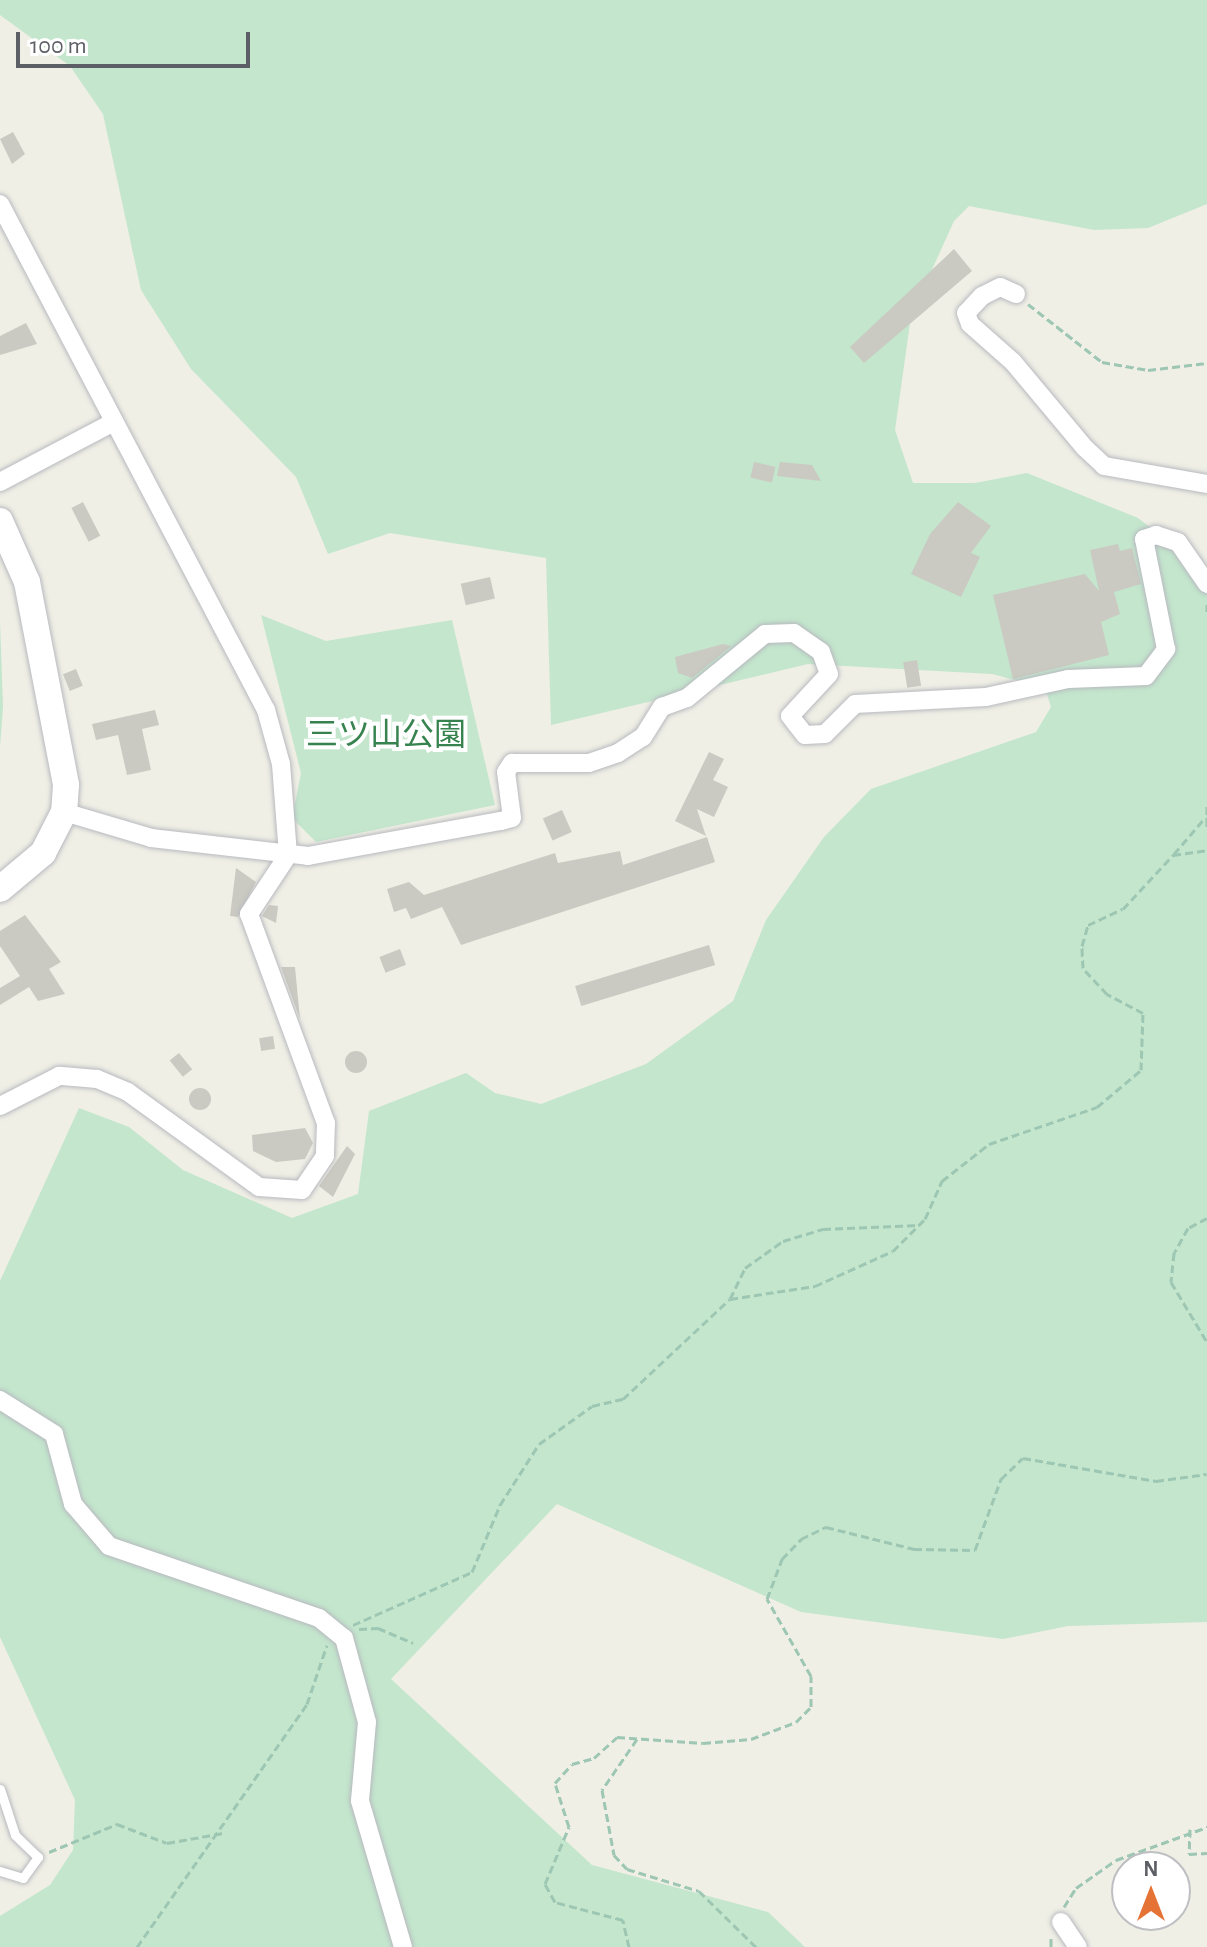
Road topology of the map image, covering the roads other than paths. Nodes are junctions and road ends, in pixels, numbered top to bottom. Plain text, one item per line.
1 (0, 204) edge
2 (1016, 294) road end
3 (112, 423) junction
4 (0, 482) edge
5 (1207, 484) edge
6 (0, 521) edge
7 (1207, 584) edge
8 (64, 812) junction
9 (288, 855) junction
10 (0, 889) edge
11 (0, 1106) edge
12 (0, 1400) edge
13 (0, 1789) edge
14 (0, 1871) edge
15 (1061, 1922) road end
16 (403, 1947) edge
17 (1078, 1947) edge

1 - 3 street
2 - 5 street
3 - 4 street
3 - 9 street
6 - 8 street
7 - 9 street
8 - 9 street
8 - 10 street
9 - 11 street
12 - 16 street
13 - 14 lane
15 - 17 street

